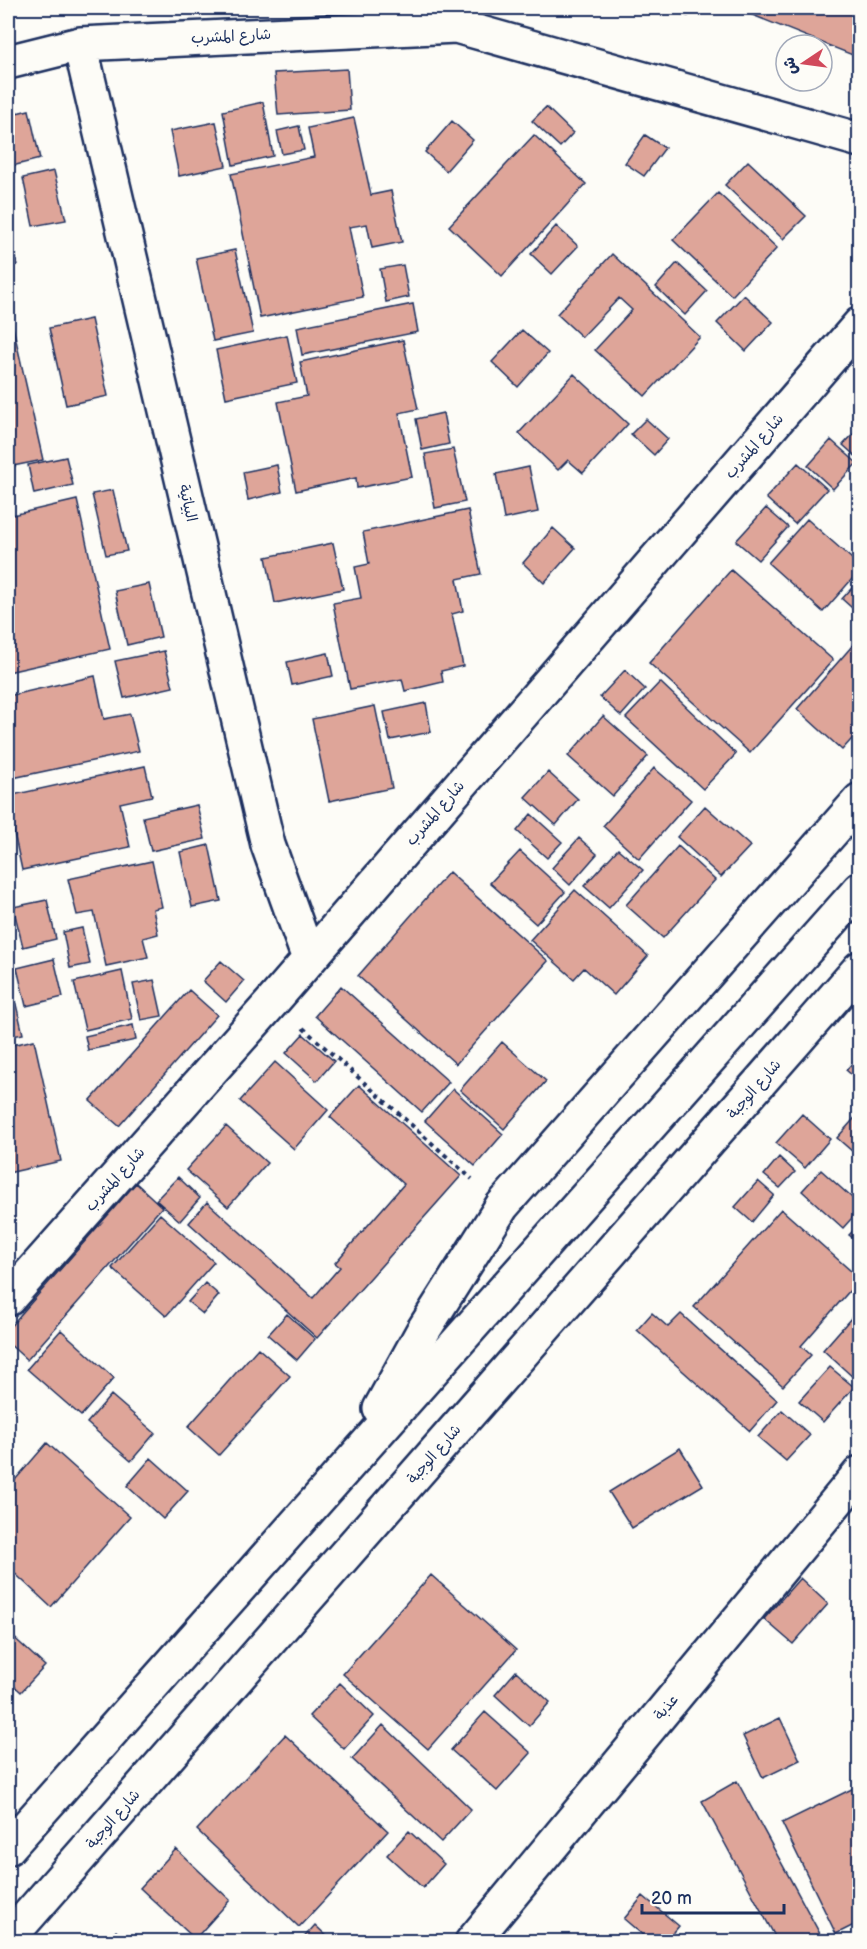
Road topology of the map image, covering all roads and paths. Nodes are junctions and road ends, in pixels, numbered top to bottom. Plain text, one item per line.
1 (457, 17) edge
2 (80, 44) junction
3 (8, 62) edge
4 (860, 140) edge
5 (860, 324) edge
6 (860, 800) edge
7 (860, 889) edge
8 (309, 959) junction
9 (855, 978) edge
10 (273, 1001) junction
11 (502, 1206) junction
12 (8, 1299) edge
13 (351, 1461) junction
14 (860, 1473) edge
15 (8, 1848) edge
16 (8, 1939) edge
17 (472, 1941) edge

1 - 2 street, شارع المشرب
1 - 4 street, شارع المشرب
2 - 3 street, شارع المشرب
2 - 8 street, البياتية
5 - 8 street, شارع المشرب
6 - 11 street
7 - 13 street
8 - 10 street, شارع المشرب
9 - 16 street, شارع الوجبة
10 - 11 path
10 - 12 street, شارع المشرب
11 - 13 street
13 - 15 street
14 - 17 street, عذبة

